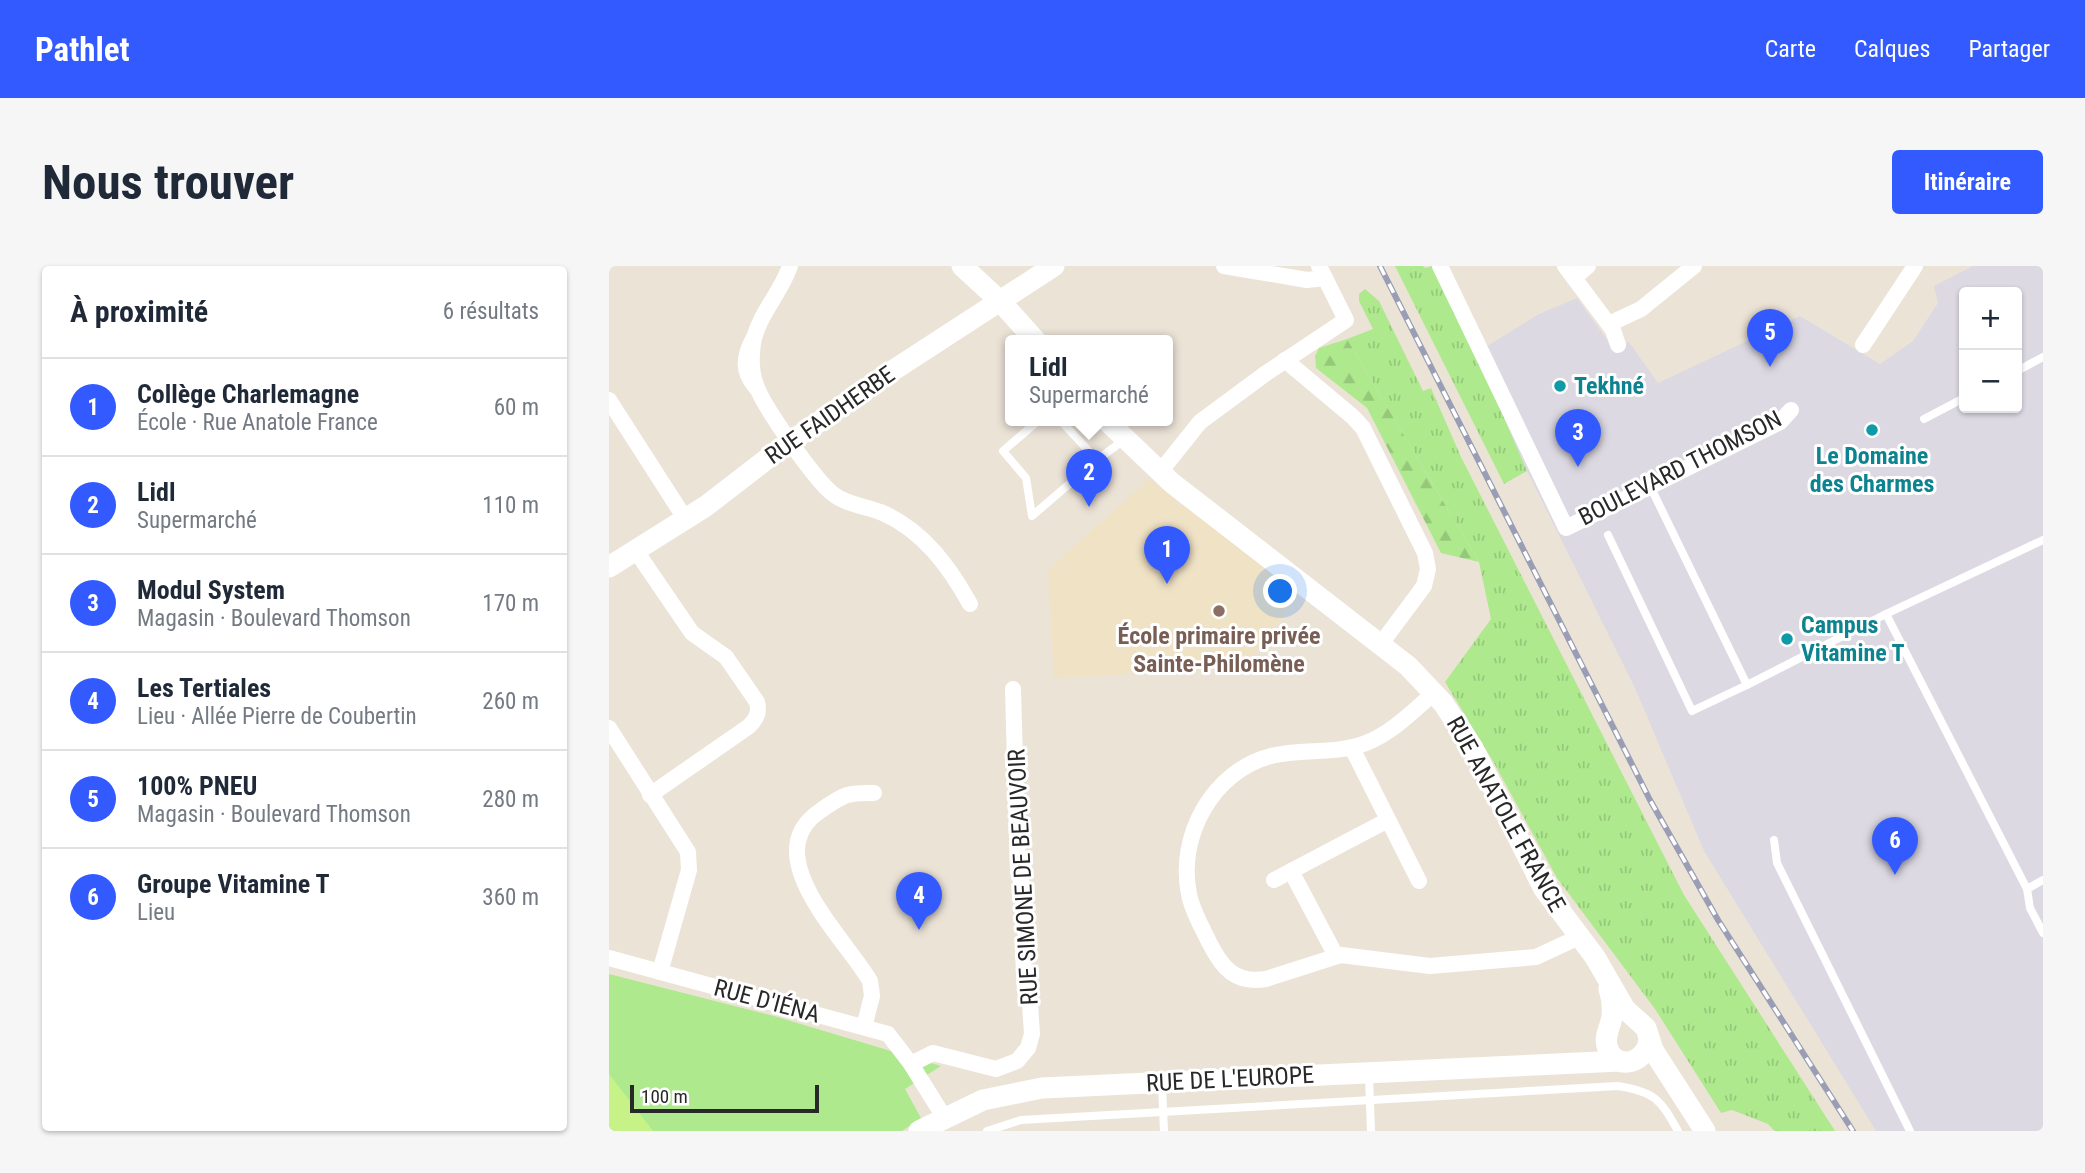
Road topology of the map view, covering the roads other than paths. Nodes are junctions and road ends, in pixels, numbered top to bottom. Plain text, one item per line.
1 (790, 266) edge
2 (962, 266) edge
3 (1054, 266) edge
4 (1224, 266) edge
5 (1440, 266) edge
6 (1588, 266) edge
7 (1695, 266) edge
8 (1915, 266) edge
9 (1322, 272) edge
10 (1570, 272) edge
11 (1002, 302) junction
12 (1609, 324) junction
13 (1031, 335) edge
14 (1618, 345) dead end
15 (1863, 345) dead end
16 (2043, 357) edge
17 (1285, 360) junction
18 (2022, 368) edge
19 (609, 400) edge
20 (1959, 401) edge
21 (1791, 410) dead end
22 (1924, 419) dead end
23 (1032, 426) edge
24 (1066, 426) edge
25 (1112, 426) edge
26 (1125, 439) junction
27 (791, 441) junction
28 (1097, 460) junction
29 (1160, 472) junction
30 (1650, 486) junction
31 (686, 520) junction
32 (1608, 535) dead end
33 (2043, 540) edge
34 (636, 551) junction
35 (609, 567) edge
36 (970, 604) dead end
37 (1886, 614) junction
38 (1380, 645) junction
39 (1747, 685) junction
40 (1013, 689) dead end
41 (1434, 693) junction
42 (609, 728) edge
43 (1352, 748) junction
44 (874, 793) dead end
45 (650, 795) junction
46 (1388, 820) junction
47 (1774, 840) dead end
48 (1291, 871) junction
49 (1274, 880) dead end
50 (2043, 880) edge
51 (1419, 881) dead end
52 (2027, 888) junction
53 (2043, 933) edge
54 (1579, 937) junction
55 (1336, 956) junction
56 (609, 958) edge
57 (660, 972) junction
58 (1605, 974) junction
59 (864, 1027) junction
60 (1644, 1030) junction
61 (1608, 1032) junction
62 (1626, 1062) junction
63 (911, 1064) junction
64 (1549, 1064) junction
65 (1369, 1073) junction
66 (1161, 1082) junction
67 (1675, 1082) junction
68 (1370, 1100) junction
69 (1163, 1112) junction
70 (944, 1117) junction
71 (919, 1131) edge
72 (987, 1131) edge
73 (1164, 1131) edge
74 (1371, 1131) edge
75 (1678, 1131) edge
76 (1705, 1131) edge
77 (1910, 1131) edge

1 - 27 street
2 - 11 street
3 - 11 street, RUE FAIDHERBE
4 - 9 street
5 - 30 street, BOULEVARD THOMSON
6 - 10 street
7 - 12 street
8 - 15 street
9 - 17 street
10 - 12 street
11 - 13 street
11 - 27 street, RUE FAIDHERBE
12 - 14 street
16 - 18 lane
17 - 29 street
17 - 38 street
19 - 31 street
20 - 22 lane
21 - 30 street, BOULEVARD THOMSON
23 - 28 lane
24 - 28 lane
25 - 26 street, RUE ANATOLE FRANCE
26 - 28 lane
26 - 29 street, RUE ANATOLE FRANCE
27 - 31 street, RUE FAIDHERBE
27 - 36 street
29 - 38 street, RUE ANATOLE FRANCE
30 - 39 lane
31 - 34 street, RUE FAIDHERBE
32 - 39 lane
33 - 37 lane
34 - 35 street, RUE FAIDHERBE
34 - 45 street
37 - 39 lane
37 - 52 lane
38 - 41 street, RUE ANATOLE FRANCE
40 - 63 street, RUE SIMONE DE BEAUVOIR
41 - 43 street
41 - 54 street, RUE ANATOLE FRANCE
42 - 45 street
43 - 46 street
43 - 55 street
44 - 59 street
45 - 57 street
46 - 48 street
46 - 51 street
47 - 77 lane
48 - 49 street
48 - 55 street
50 - 52 lane
52 - 53 lane
54 - 55 street
54 - 58 street, RUE ANATOLE FRANCE
56 - 57 street, RUE D'IÉNA
57 - 59 street, RUE D'IÉNA
58 - 60 street, RUE ANATOLE FRANCE
58 - 61 street, RUE ANATOLE FRANCE
59 - 63 street, RUE D'IÉNA
60 - 61 street
60 - 62 street
60 - 67 street, RUE ANATOLE FRANCE
61 - 62 street
61 - 64 street
62 - 64 street
62 - 67 street
63 - 70 street, RUE D'IÉNA
64 - 65 street, RUE DE L'EUROPE
65 - 66 street, RUE DE L'EUROPE
65 - 68 lane
66 - 69 lane
66 - 70 street, RUE DE L'EUROPE
67 - 76 street, RUE ANATOLE FRANCE
68 - 69 lane
68 - 74 lane
68 - 75 lane
69 - 72 lane
69 - 73 lane
70 - 71 street, RUE DE L'EUROPE

